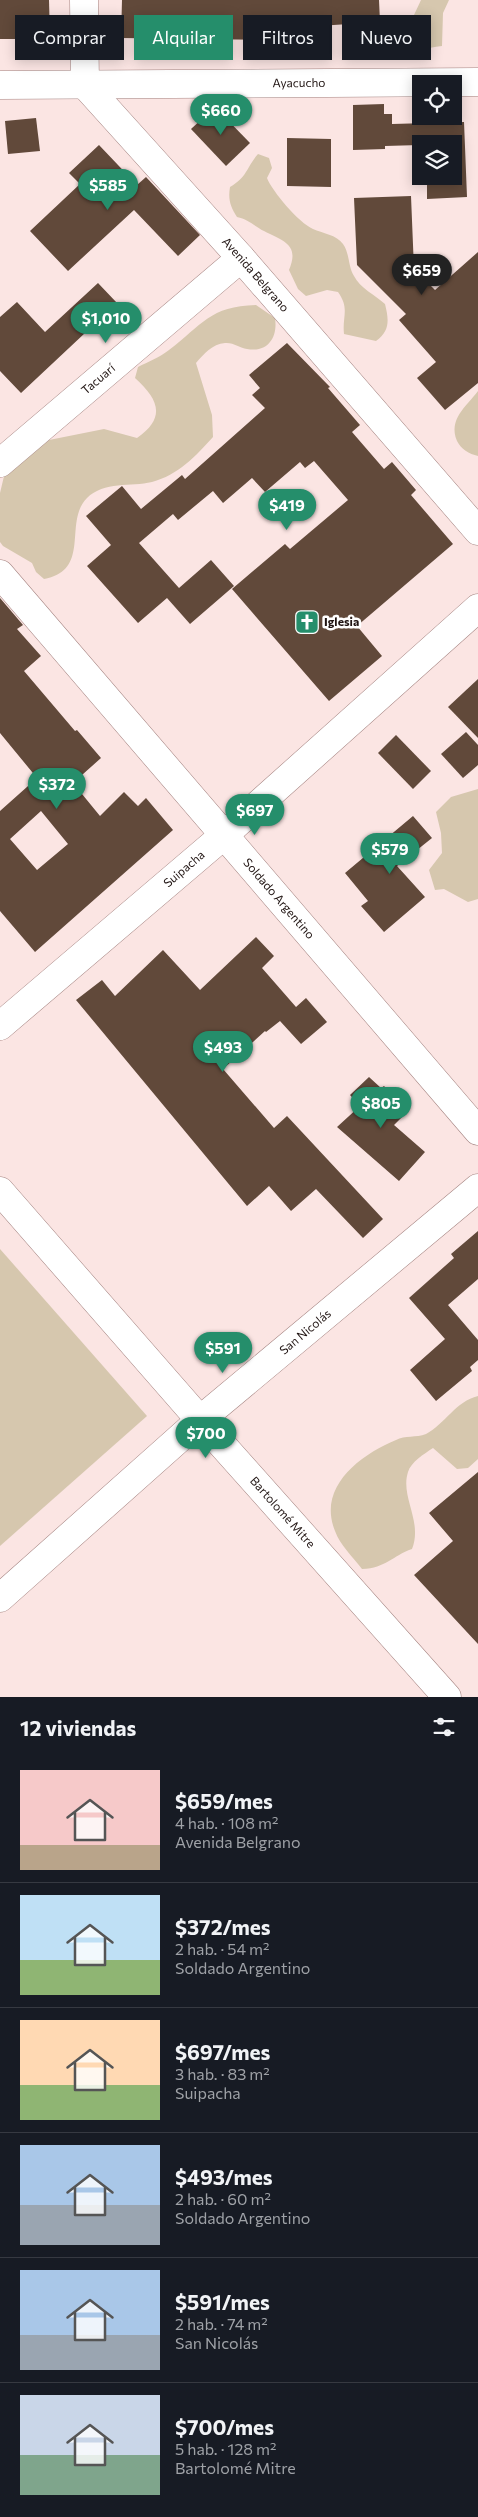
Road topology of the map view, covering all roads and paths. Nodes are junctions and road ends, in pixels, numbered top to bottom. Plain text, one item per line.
1 (84, 0) edge
2 (478, 82) edge
3 (0, 85) edge
4 (85, 85) junction
5 (240, 258) junction
6 (0, 462) edge
7 (478, 531) edge
8 (0, 574) edge
9 (478, 608) edge
10 (223, 836) junction
11 (0, 1026) edge
12 (478, 1131) edge
13 (478, 1188) edge
14 (0, 1191) edge
15 (200, 1420) junction
16 (0, 1598) edge
17 (447, 1697) edge

1 - 4 street
2 - 4 street, Ayacucho
3 - 4 street, Ayacucho
4 - 5 street, Avenida Belgrano
5 - 6 street, Tacuarí
5 - 7 street, Avenida Belgrano
8 - 10 street, Soldado Argentino
9 - 10 street, Suipacha
10 - 11 street, Suipacha
10 - 12 street, Soldado Argentino
13 - 15 street, San Nicolás
14 - 15 street, Bartolomé Mitre
15 - 16 street, San Nicolás
15 - 17 street, Bartolomé Mitre

